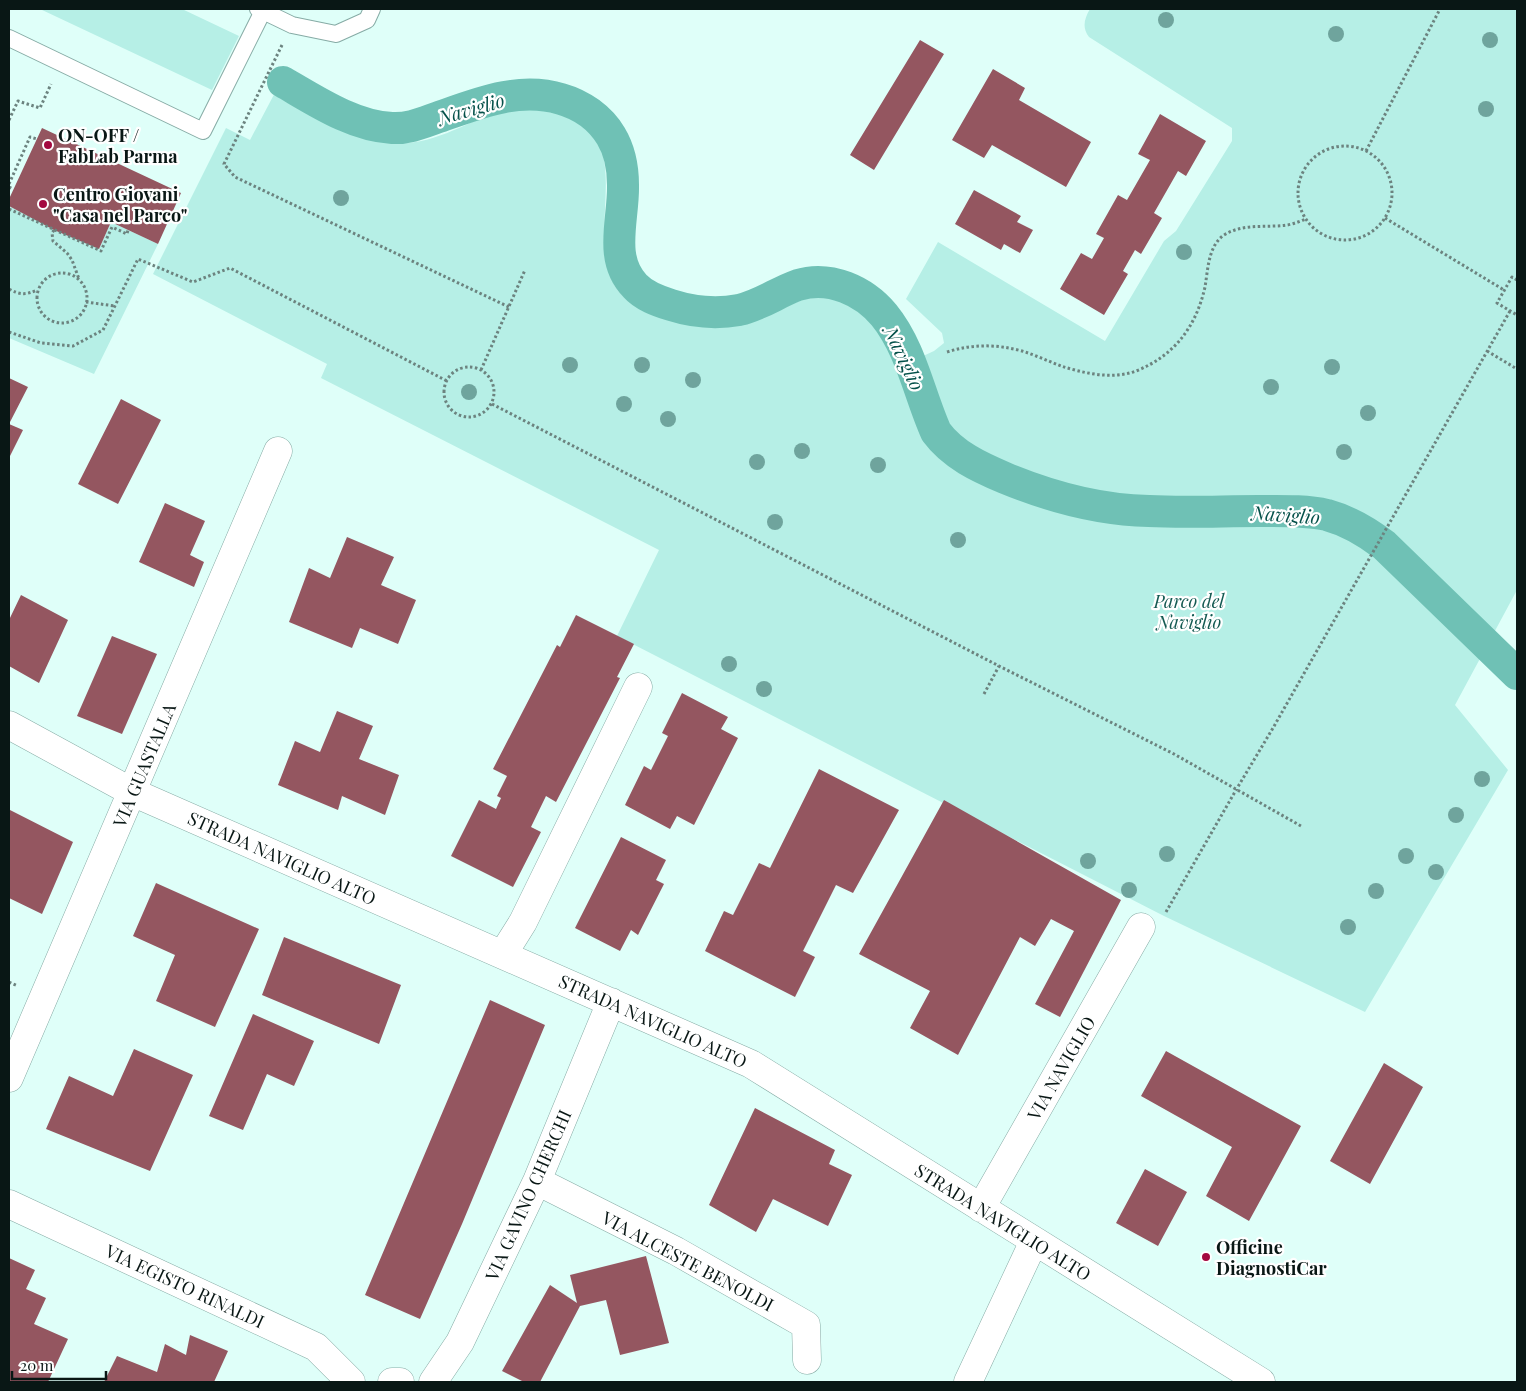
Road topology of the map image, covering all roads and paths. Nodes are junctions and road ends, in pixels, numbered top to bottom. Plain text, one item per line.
1 (372, 9) edge
2 (1440, 9) edge
3 (261, 10) edge
4 (292, 25) junction
5 (9, 38) edge
6 (62, 64) junction
7 (9, 120) edge
8 (37, 139) dead end
9 (1366, 151) junction
10 (9, 185) edge
11 (13, 189) dead end
12 (9, 209) edge
13 (1385, 218) junction
14 (1306, 219) junction
15 (54, 230) junction
16 (128, 230) dead end
17 (525, 270) dead end
18 (79, 279) junction
19 (1517, 280) edge
20 (9, 289) edge
21 (38, 290) junction
22 (1504, 290) junction
23 (86, 302) junction
24 (115, 306) junction
25 (509, 306) junction
26 (1510, 311) junction
27 (1517, 315) edge
28 (9, 332) edge
29 (1487, 351) junction
30 (947, 352) dead end
31 (1517, 369) edge
32 (481, 370) junction
33 (447, 381) junction
34 (492, 404) junction
35 (278, 452) dead end
36 (999, 666) junction
37 (638, 687) dead end
38 (984, 694) dead end
39 (9, 726) edge
40 (1236, 790) junction
41 (132, 792) junction
42 (1301, 826) dead end
43 (1141, 927) joint
44 (503, 954) junction
45 (611, 1002) junction
46 (9, 1078) edge
47 (537, 1181) junction
48 (9, 1204) edge
49 (981, 1208) junction
50 (1034, 1241) junction
51 (808, 1360) dead end
52 (351, 1382) edge
53 (392, 1382) edge
54 (400, 1382) edge
55 (432, 1382) edge
56 (968, 1382) edge
57 (1261, 1382) edge

1 - 4 lane
2 - 9 path
3 - 4 lane
3 - 6 lane
4 - 25 path
5 - 6 lane
6 - 7 path
8 - 10 path
9 - 13 path
9 - 14 path
10 - 11 path
12 - 15 path
13 - 14 path
13 - 22 path
14 - 30 path
15 - 16 path
15 - 18 path
17 - 25 path
18 - 21 path
18 - 23 path
19 - 22 path
20 - 21 path
21 - 23 path
22 - 26 path
23 - 24 path
24 - 28 path
24 - 33 path
25 - 32 path
26 - 27 path
26 - 29 path
29 - 31 path
29 - 40 path
32 - 33 path
32 - 34 path
33 - 34 path
34 - 36 path
35 - 41 street, VIA GUASTALLA
36 - 38 path
36 - 40 path
37 - 44 street
39 - 41 street, STRADA NAVIGLIO ALTO
40 - 42 path
40 - 43 path
41 - 44 street, STRADA NAVIGLIO ALTO
41 - 46 street, VIA GUASTALLA
43 - 49 street, VIA NAVIGLIO
44 - 45 street, STRADA NAVIGLIO ALTO
45 - 47 street, VIA GAVINO CHERCHI
45 - 49 street, STRADA NAVIGLIO ALTO
47 - 51 street, VIA ALCESTE BENOLDI
47 - 55 street, VIA GAVINO CHERCHI
48 - 52 street, VIA EGISTO RINALDI
49 - 50 street, STRADA NAVIGLIO ALTO
50 - 56 street
50 - 57 street, STRADA NAVIGLIO ALTO
53 - 54 street

